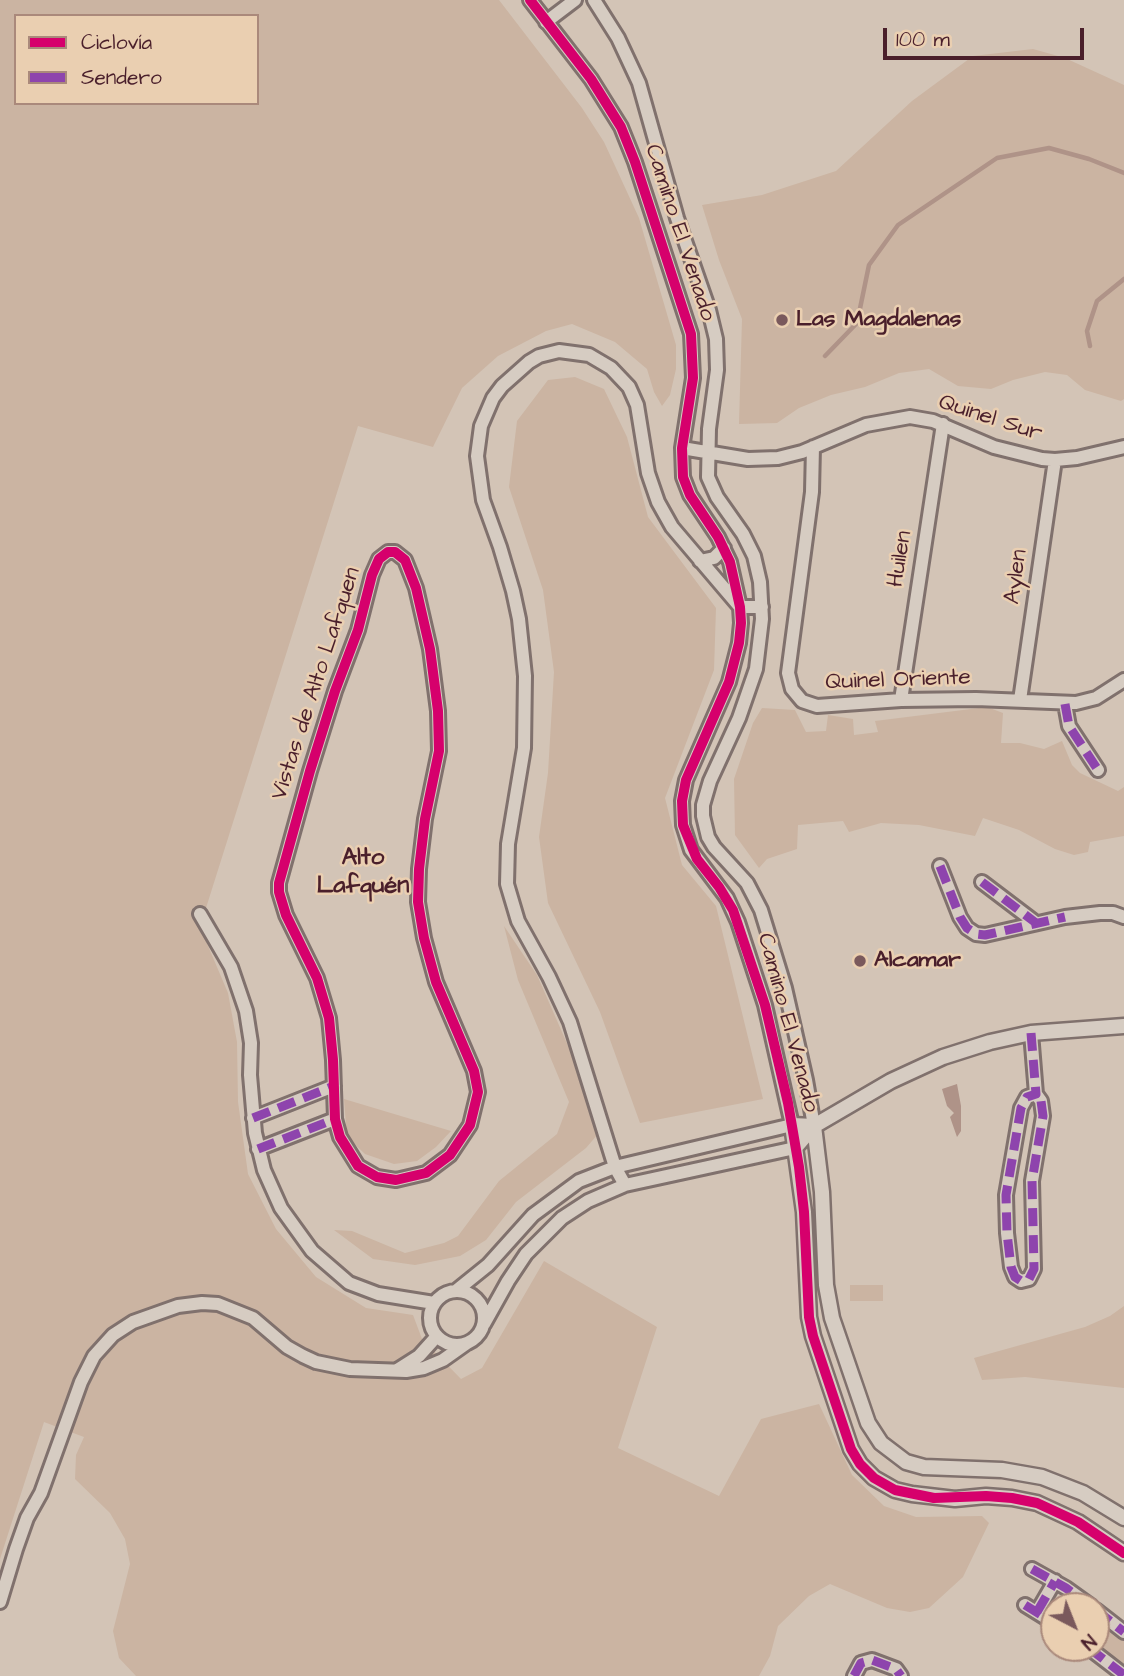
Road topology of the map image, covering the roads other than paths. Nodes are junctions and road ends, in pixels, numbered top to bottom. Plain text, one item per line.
1 (530, 0) edge
2 (575, 0) edge
3 (594, 0) edge
4 (546, 22) junction
5 (943, 424) junction
6 (813, 447) junction
7 (1124, 447) edge
8 (682, 448) junction
9 (707, 452) junction
10 (1055, 460) junction
11 (724, 548) junction
12 (700, 561) junction
13 (740, 607) junction
14 (762, 607) junction
15 (1124, 680) edge
16 (901, 700) junction
17 (1020, 700) junction
18 (1065, 704) junction
19 (1098, 770) dead end
20 (940, 866) dead end
21 (982, 882) dead end
22 (200, 914) dead end
23 (1124, 917) edge
24 (1036, 923) junction
25 (1124, 1026) edge
26 (1031, 1032) junction
27 (334, 1086) junction
28 (1036, 1094) junction
29 (253, 1118) junction
30 (335, 1119) junction
31 (792, 1125) junction
32 (814, 1126) junction
33 (795, 1148) junction
34 (258, 1149) junction
35 (615, 1167) junction
36 (625, 1185) junction
37 (457, 1290) junction
38 (434, 1303) junction
39 (484, 1324) junction
40 (437, 1336) junction
41 (467, 1343) junction
42 (397, 1371) junction
43 (1124, 1518) edge
44 (1124, 1553) edge
45 (1032, 1569) dead end
46 (1055, 1581) junction
47 (1071, 1592) edge
48 (0, 1602) edge
49 (1025, 1605) dead end
50 (1037, 1612) junction
51 (1040, 1614) edge
52 (1110, 1621) edge
53 (1124, 1632) edge
54 (1107, 1662) edge
55 (1124, 1675) edge
56 (854, 1676) edge
57 (901, 1676) edge

1 - 4 street, Camino El Venado
2 - 4 street
3 - 9 street, Camino El Venado
4 - 8 street, Camino El Venado
5 - 6 street, Quinel Sur
5 - 10 street, Quinel Sur
5 - 16 street, Huilen
6 - 9 street, Quinel Sur
6 - 16 street, Quinel Oriente
7 - 10 street, Quinel Sur
8 - 9 street, Quinel Sur
8 - 11 street, Camino El Venado
9 - 14 street, Camino El Venado
10 - 17 street, Aylen
11 - 12 street
11 - 13 street, Camino El Venado
12 - 13 street
12 - 35 street
13 - 14 street
13 - 31 street, Camino El Venado
14 - 32 street, Camino El Venado
15 - 18 street, Quinel Oriente
16 - 17 street, Quinel Oriente
17 - 18 street, Quinel Oriente
18 - 19 street
20 - 24 street
21 - 24 street
22 - 29 street
23 - 24 street
25 - 26 street
26 - 28 street
26 - 32 street
27 - 29 street
27 - 30 street, Vistas de Alto Lafquen
27 - 30 street, Vistas de Alto Lafquen
28 - 28 street
29 - 34 street
30 - 34 street
31 - 32 street
31 - 33 street, Camino El Venado
31 - 35 street
32 - 33 street
32 - 43 street, Camino El Venado
33 - 36 street
33 - 44 street, Camino El Venado
34 - 38 street
35 - 36 street
35 - 37 street
36 - 39 street
37 - 38 street
37 - 39 street
38 - 40 street
39 - 41 street
40 - 41 street
40 - 42 street
41 - 42 street
42 - 48 street
45 - 46 street
46 - 47 street
46 - 50 street
49 - 50 street
50 - 51 street
52 - 53 street
54 - 55 street
56 - 57 street

